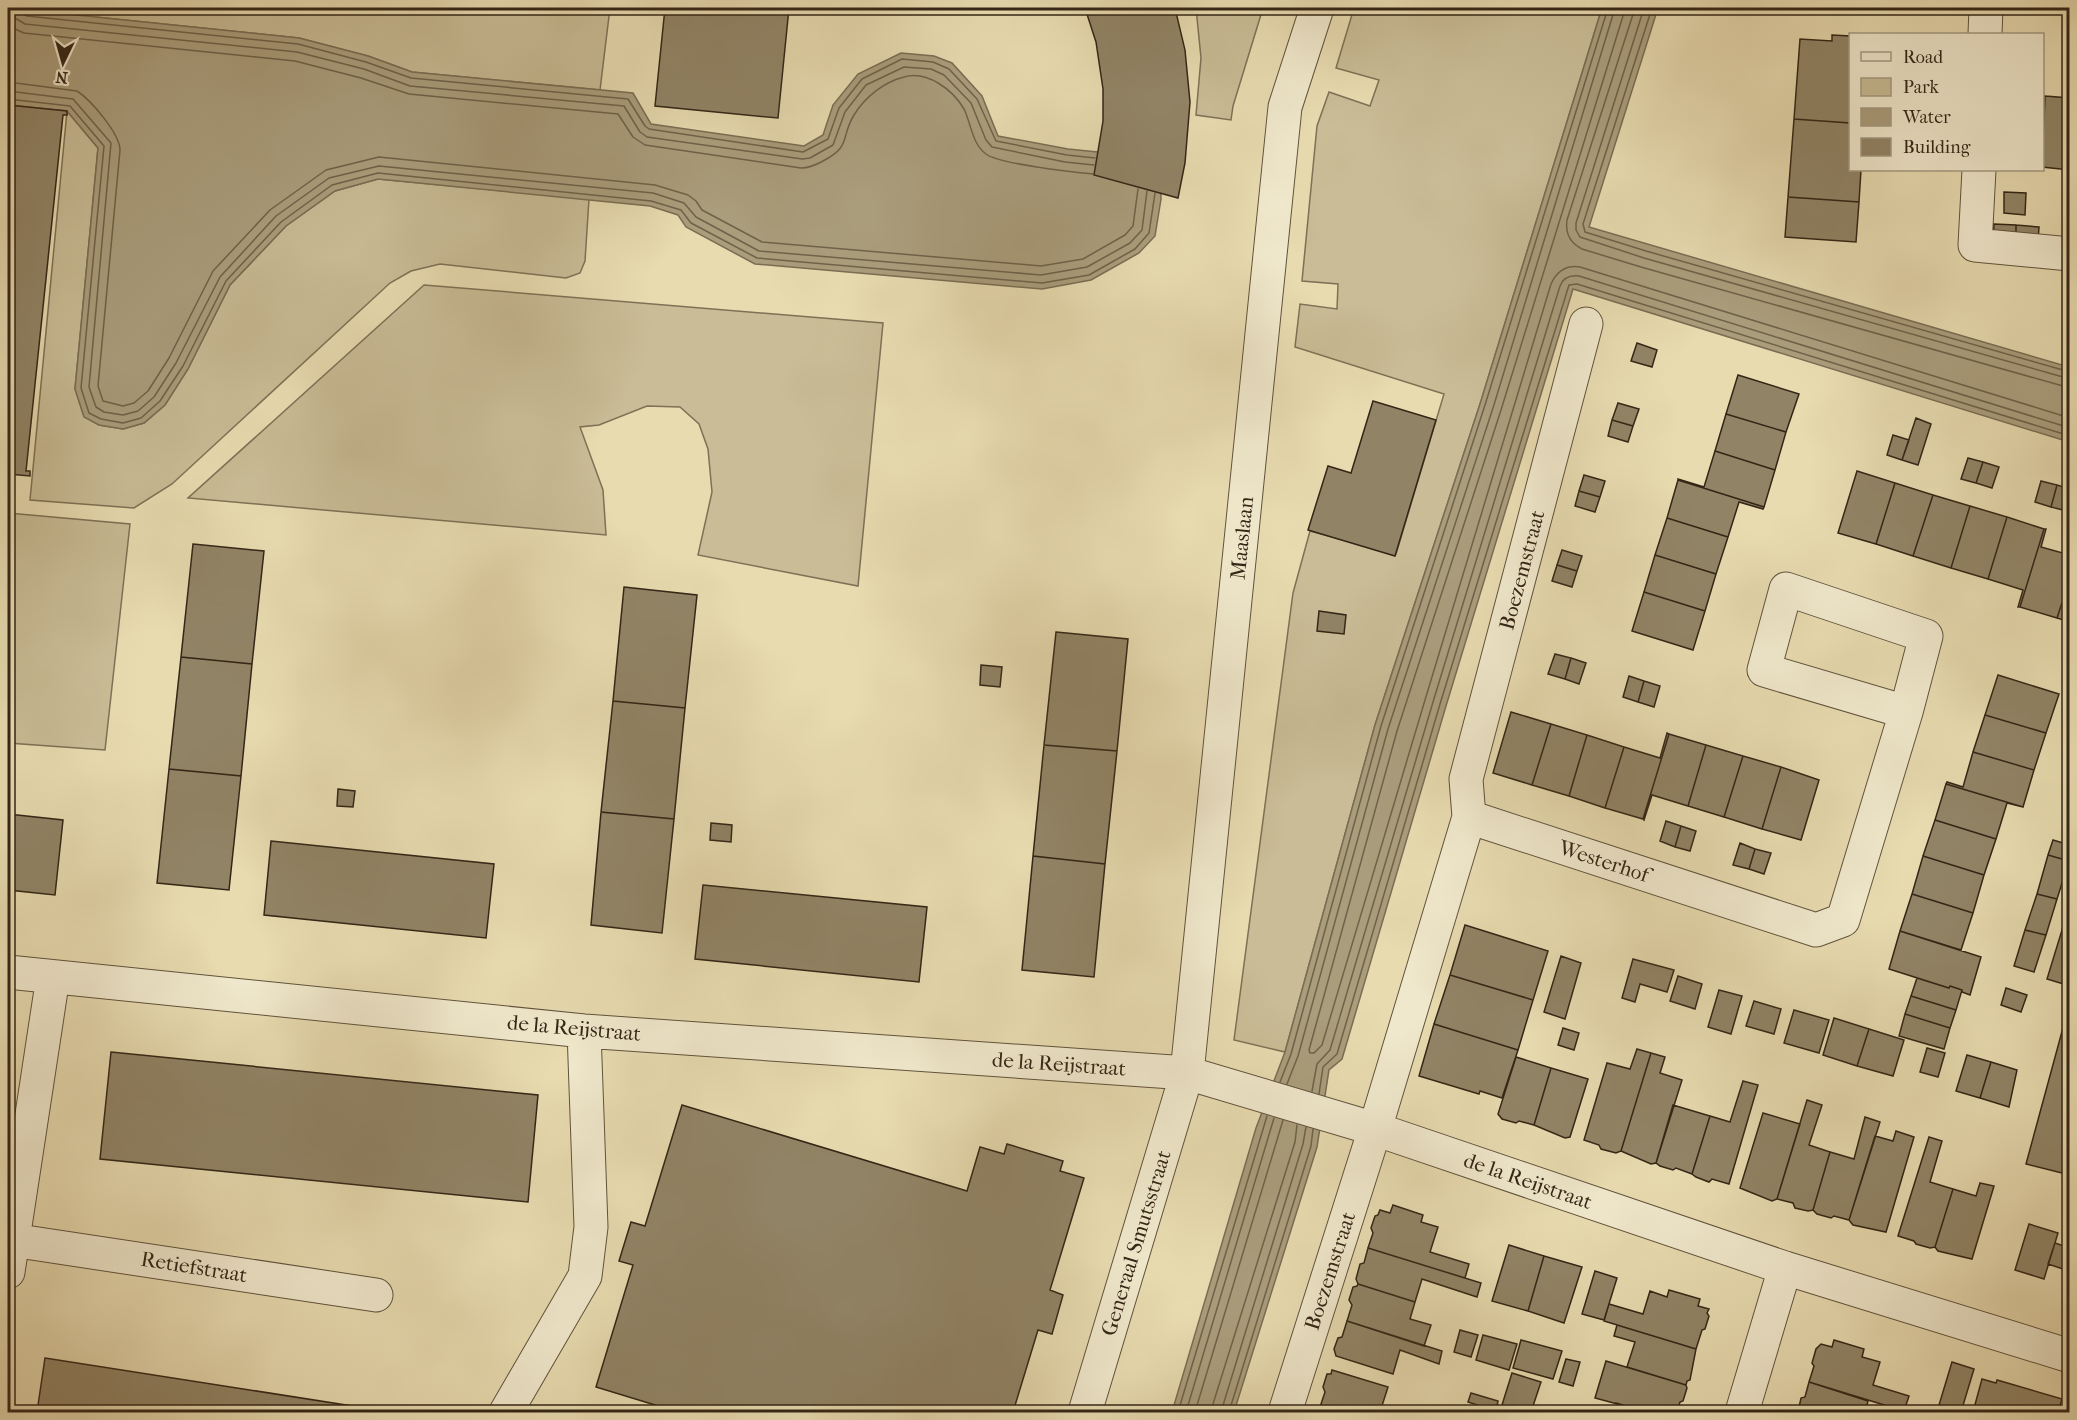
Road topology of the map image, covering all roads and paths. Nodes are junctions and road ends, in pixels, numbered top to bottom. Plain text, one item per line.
1 (1317, 8) edge
2 (1986, 8) edge
3 (1985, 33) edge
4 (1978, 171) edge
5 (2070, 254) edge
6 (1586, 324) dead end
7 (1906, 712) junction
8 (1469, 817) junction
9 (8, 972) edge
10 (53, 977) junction
11 (584, 1031) junction
12 (1187, 1073) junction
13 (1375, 1129) junction
14 (12, 1240) junction
15 (1785, 1268) junction
16 (8, 1272) edge
17 (376, 1295) dead end
18 (2070, 1356) edge
19 (506, 1413) edge
20 (1085, 1413) edge
21 (1285, 1413) edge
22 (1742, 1413) edge

1 - 12 street, Maaslaan
2 - 3 street
4 - 5 street
6 - 8 street, Boezemstraat
7 - 7 street, Westerhof
7 - 8 street, Westerhof
8 - 13 street
9 - 10 street, de la Reijstraat
10 - 11 street, de la Reijstraat
10 - 14 street
11 - 12 street, de la Reijstraat
11 - 19 street
12 - 13 street, de la Reijstraat
12 - 20 street, Generaal Smutsstraat
13 - 15 street, de la Reijstraat
13 - 21 street, Boezemstraat
14 - 16 street
14 - 17 street, Retiefstraat
15 - 18 street, de la Reijstraat
15 - 22 street

